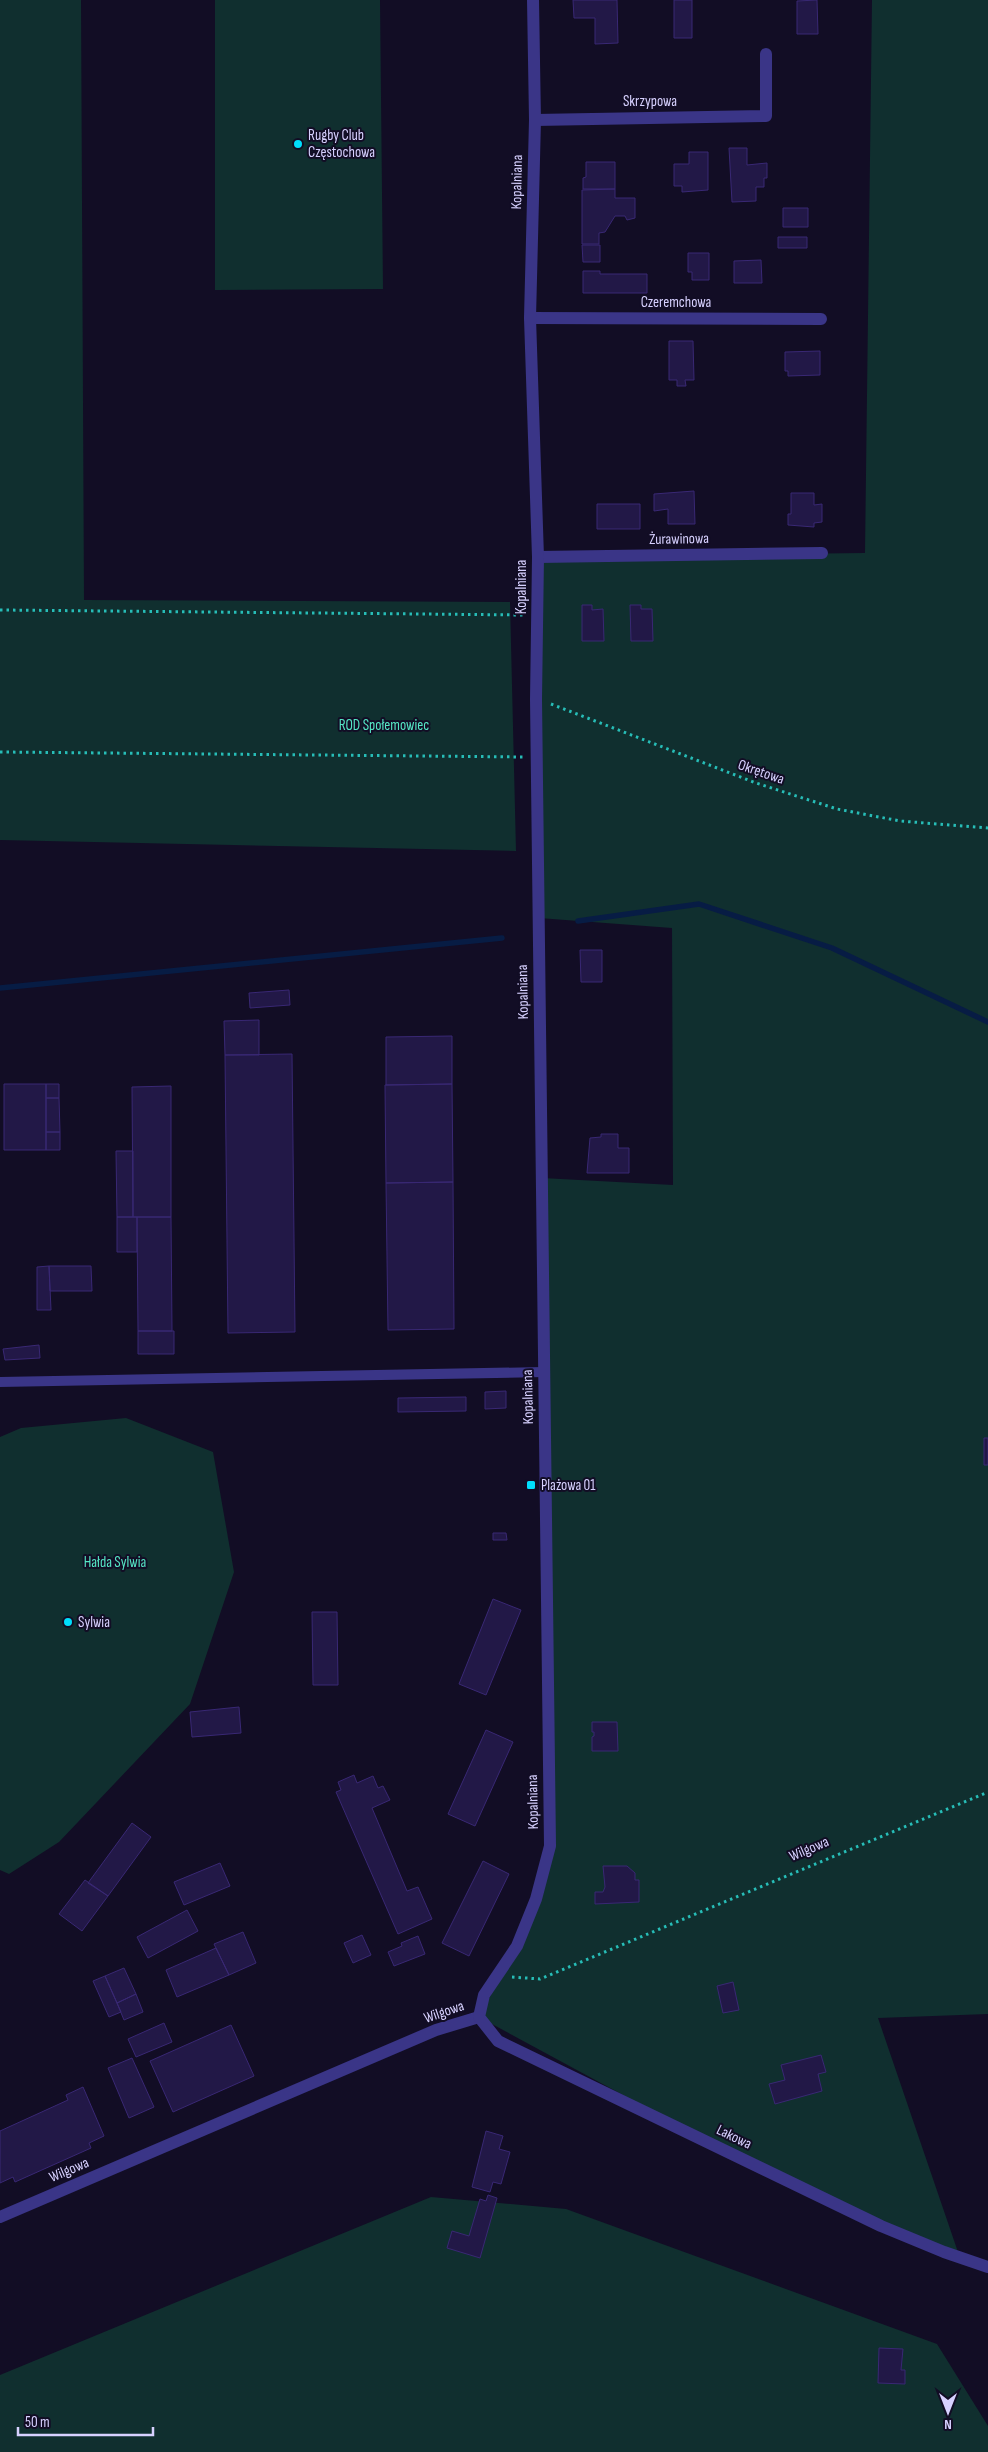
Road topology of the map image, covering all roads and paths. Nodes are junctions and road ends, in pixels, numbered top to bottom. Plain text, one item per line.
1 (533, 0) edge
2 (766, 54) dead end
3 (534, 120) junction
4 (530, 318) junction
5 (821, 319) dead end
6 (822, 553) dead end
7 (538, 556) junction
8 (0, 610) edge
9 (537, 615) junction
10 (536, 699) junction
11 (0, 752) edge
12 (537, 757) junction
13 (988, 828) edge
14 (544, 1372) junction
15 (0, 1382) edge
16 (988, 1792) edge
17 (500, 1974) junction
18 (479, 2017) junction
19 (0, 2218) edge
20 (988, 2267) edge

1 - 3 street, Kopalniana
2 - 3 street, Skrzypowa
3 - 4 street, Kopalniana
4 - 5 street, Czeremchowa
4 - 7 street, Kopalniana
6 - 7 street, Żurawinowa
7 - 9 street, Kopalniana
8 - 9 path
9 - 10 street, Kopalniana
10 - 12 street, Kopalniana
10 - 13 path, Okrętowa
11 - 12 path
12 - 14 street, Kopalniana
14 - 15 lane
14 - 17 street, Kopalniana
16 - 17 path, Wilgowa
17 - 18 street, Wilgowa
18 - 19 street, Wilgowa
18 - 20 street, Lakowa

